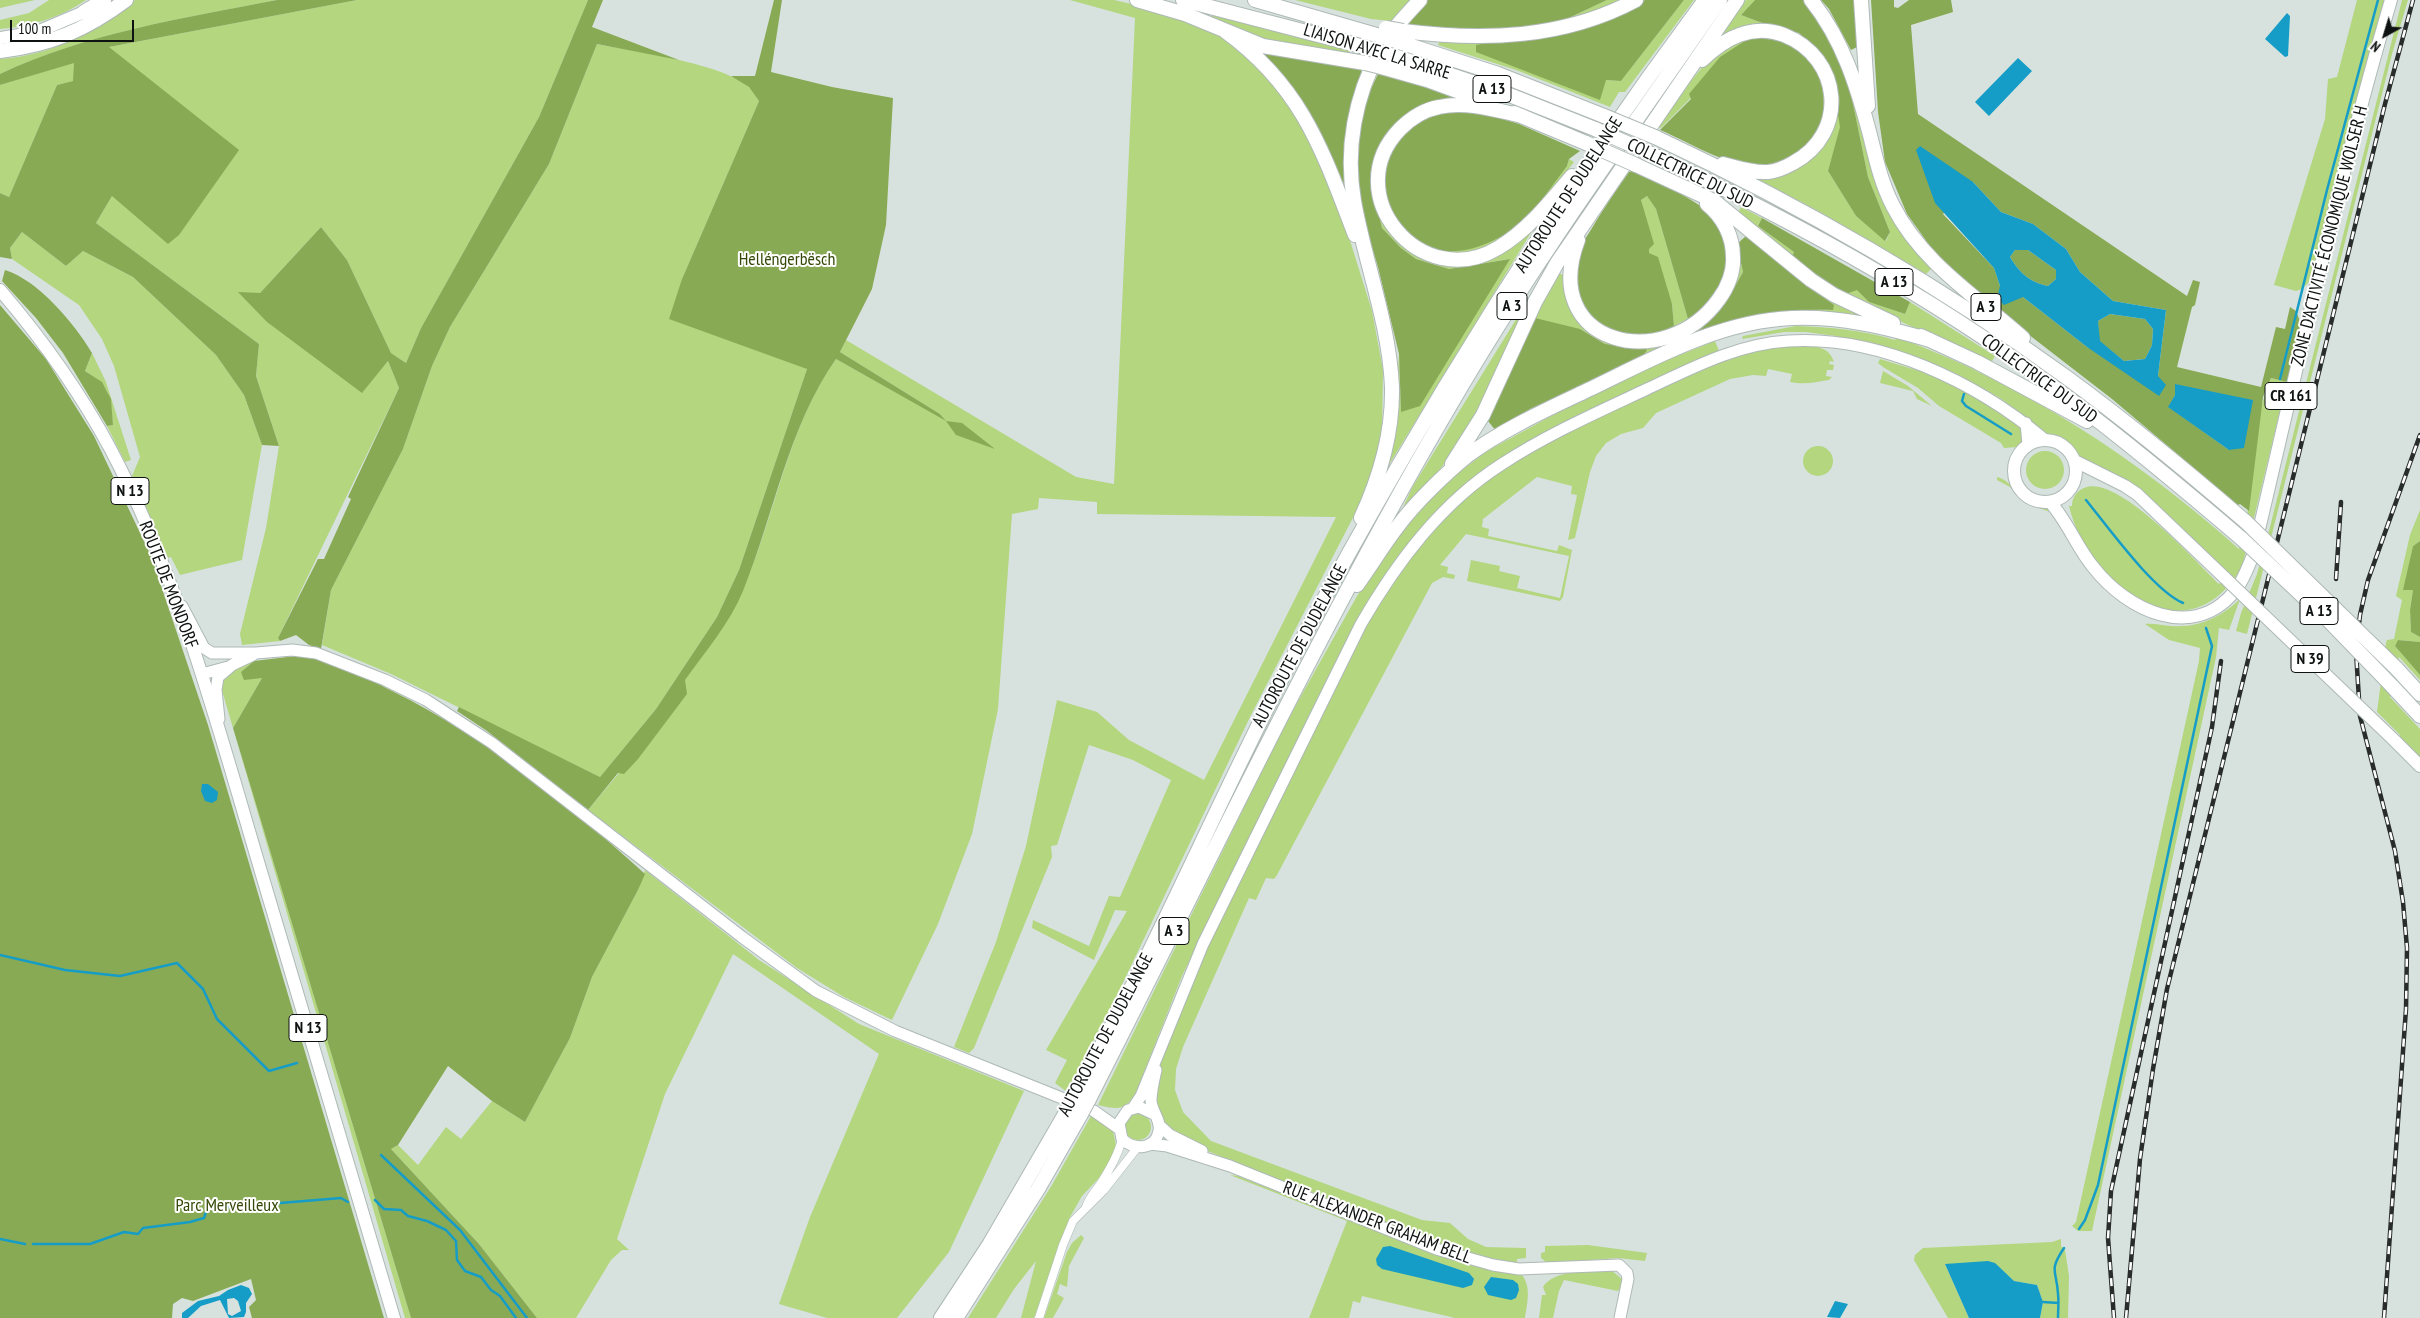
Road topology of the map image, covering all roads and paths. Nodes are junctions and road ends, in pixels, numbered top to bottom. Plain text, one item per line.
1 (96, 0) edge
2 (104, 0) edge
3 (117, 0) edge
4 (126, 0) edge
5 (1137, 0) edge
6 (1183, 0) edge
7 (1255, 0) edge
8 (1420, 0) edge
9 (1636, 0) edge
10 (1705, 0) edge
11 (1720, 0) edge
12 (1738, 0) edge
13 (1811, 0) edge
14 (1861, 0) edge
15 (2391, 0) edge
16 (84, 12) junction
17 (84, 27) junction
18 (1225, 31) junction
19 (1399, 36) junction
20 (0, 38) edge
21 (0, 51) edge
22 (1684, 78) junction
23 (1629, 103) junction
24 (1522, 116) junction
25 (1604, 116) joint
26 (1595, 130) joint
27 (1870, 137) junction
28 (1694, 156) junction
29 (1685, 187) junction
30 (1597, 202) junction
31 (1370, 269) junction
32 (0, 290) edge
33 (1930, 340) junction
34 (2066, 377) junction
35 (2026, 423) junction
36 (2044, 439) junction
37 (2125, 442) junction
38 (2028, 444) junction
39 (2075, 462) junction
40 (2107, 478) junction
41 (1442, 479) junction
42 (2070, 488) junction
43 (2050, 502) junction
44 (2074, 534) junction
45 (1334, 579) junction
46 (169, 582) junction
47 (1328, 627) junction
48 (256, 653) junction
49 (226, 654) junction
50 (232, 665) junction
51 (200, 670) junction
52 (2420, 694) edge
53 (2420, 716) edge
54 (222, 738) junction
55 (2420, 766) edge
56 (1162, 1041) junction
57 (1088, 1109) junction
58 (1128, 1111) junction
59 (1157, 1120) junction
60 (1120, 1133) junction
61 (1150, 1144) junction
62 (1137, 1148) junction
63 (1230, 1166) junction
64 (1086, 1209) junction
65 (394, 1318) edge
66 (941, 1318) edge
67 (956, 1318) edge
68 (1039, 1318) edge
69 (1620, 1318) edge

1 - 16 highway
2 - 16 highway
3 - 17 highway
4 - 17 highway
5 - 18 highway, A 13
6 - 26 highway, LIAISON AVEC LA SARRE / A 13, bridge
7 - 19 highway, LIAISON AVEC LA SARRE / A 13, bridge
8 - 31 highway, A 3
9 - 19 highway
10 - 23 highway, AUTOROUTE DE DUDELANGE / A 3
11 - 47 highway, AUTOROUTE DE DUDELANGE / A 3
12 - 22 highway, A 3
13 - 27 highway, A 3
14 - 27 highway, A 3
15 - 44 main road, ZONE D'ACTIVITÉ ÉCONOMIQUE WOLSER H / CR 161
16 - 20 main road
17 - 21 highway
18 - 24 highway, A 13, bridge
18 - 31 highway, A 3
19 - 25 highway, LIAISON AVEC LA SARRE / A 13
22 - 28 highway, A 3
22 - 30 highway, A 3
23 - 24 highway, A 3
23 - 45 highway, AUTOROUTE DE DUDELANGE / A 3
24 - 29 highway, A 13, bridge
25 - 28 highway, COLLECTRICE DU SUD / A 13, bridge
26 - 37 highway, COLLECTRICE DU SUD / A 13, bridge
27 - 34 highway, A 3
28 - 34 highway, COLLECTRICE DU SUD / A 13
29 - 30 highway, A 13
29 - 33 highway, A 13
30 - 41 highway, A 3
31 - 45 highway, A 3
32 - 46 main road, ROUTE DE MONDORF / N 13
33 - 37 highway, A 3
33 - 41 highway, A 3
34 - 52 highway, COLLECTRICE DU SUD / A 13, bridge
35 - 36 main road
35 - 38 main road
35 - 56 main road
36 - 38 main road
36 - 39 main road
37 - 53 highway, COLLECTRICE DU SUD / A 13, bridge
38 - 43 main road
39 - 40 main road, N 39
39 - 42 main road, CR 161
40 - 42 main road
40 - 55 main road, N 39, bridge
41 - 47 highway, A 3
42 - 43 main road
42 - 44 main road, ZONE D'ACTIVITÉ ÉCONOMIQUE WOLSER H / CR 161
43 - 44 main road, ZONE D'ACTIVITÉ ÉCONOMIQUE WOLSER H / CR 161
45 - 66 highway, AUTOROUTE DE DUDELANGE / A 3, bridge
46 - 49 main road
46 - 51 main road, ROUTE DE MONDORF / N 13
47 - 57 highway, AUTOROUTE DE DUDELANGE / A 3
48 - 49 main road
48 - 50 main road
48 - 57 main road
49 - 51 main road
50 - 51 main road
50 - 54 main road
51 - 54 main road, ROUTE DE MONDORF / N 13
54 - 65 main road, N 13
56 - 58 main road
56 - 59 main road
57 - 58 main road
57 - 60 main road
57 - 67 highway, AUTOROUTE DE DUDELANGE / A 3
58 - 59 main road
58 - 60 main road
59 - 61 main road
59 - 63 main road, RUE ALEXANDER GRAHAM BELL
60 - 62 main road
60 - 64 street
61 - 62 main road
61 - 63 main road, RUE ALEXANDER GRAHAM BELL
62 - 64 street
63 - 69 main road, RUE ALEXANDER GRAHAM BELL
64 - 68 street

